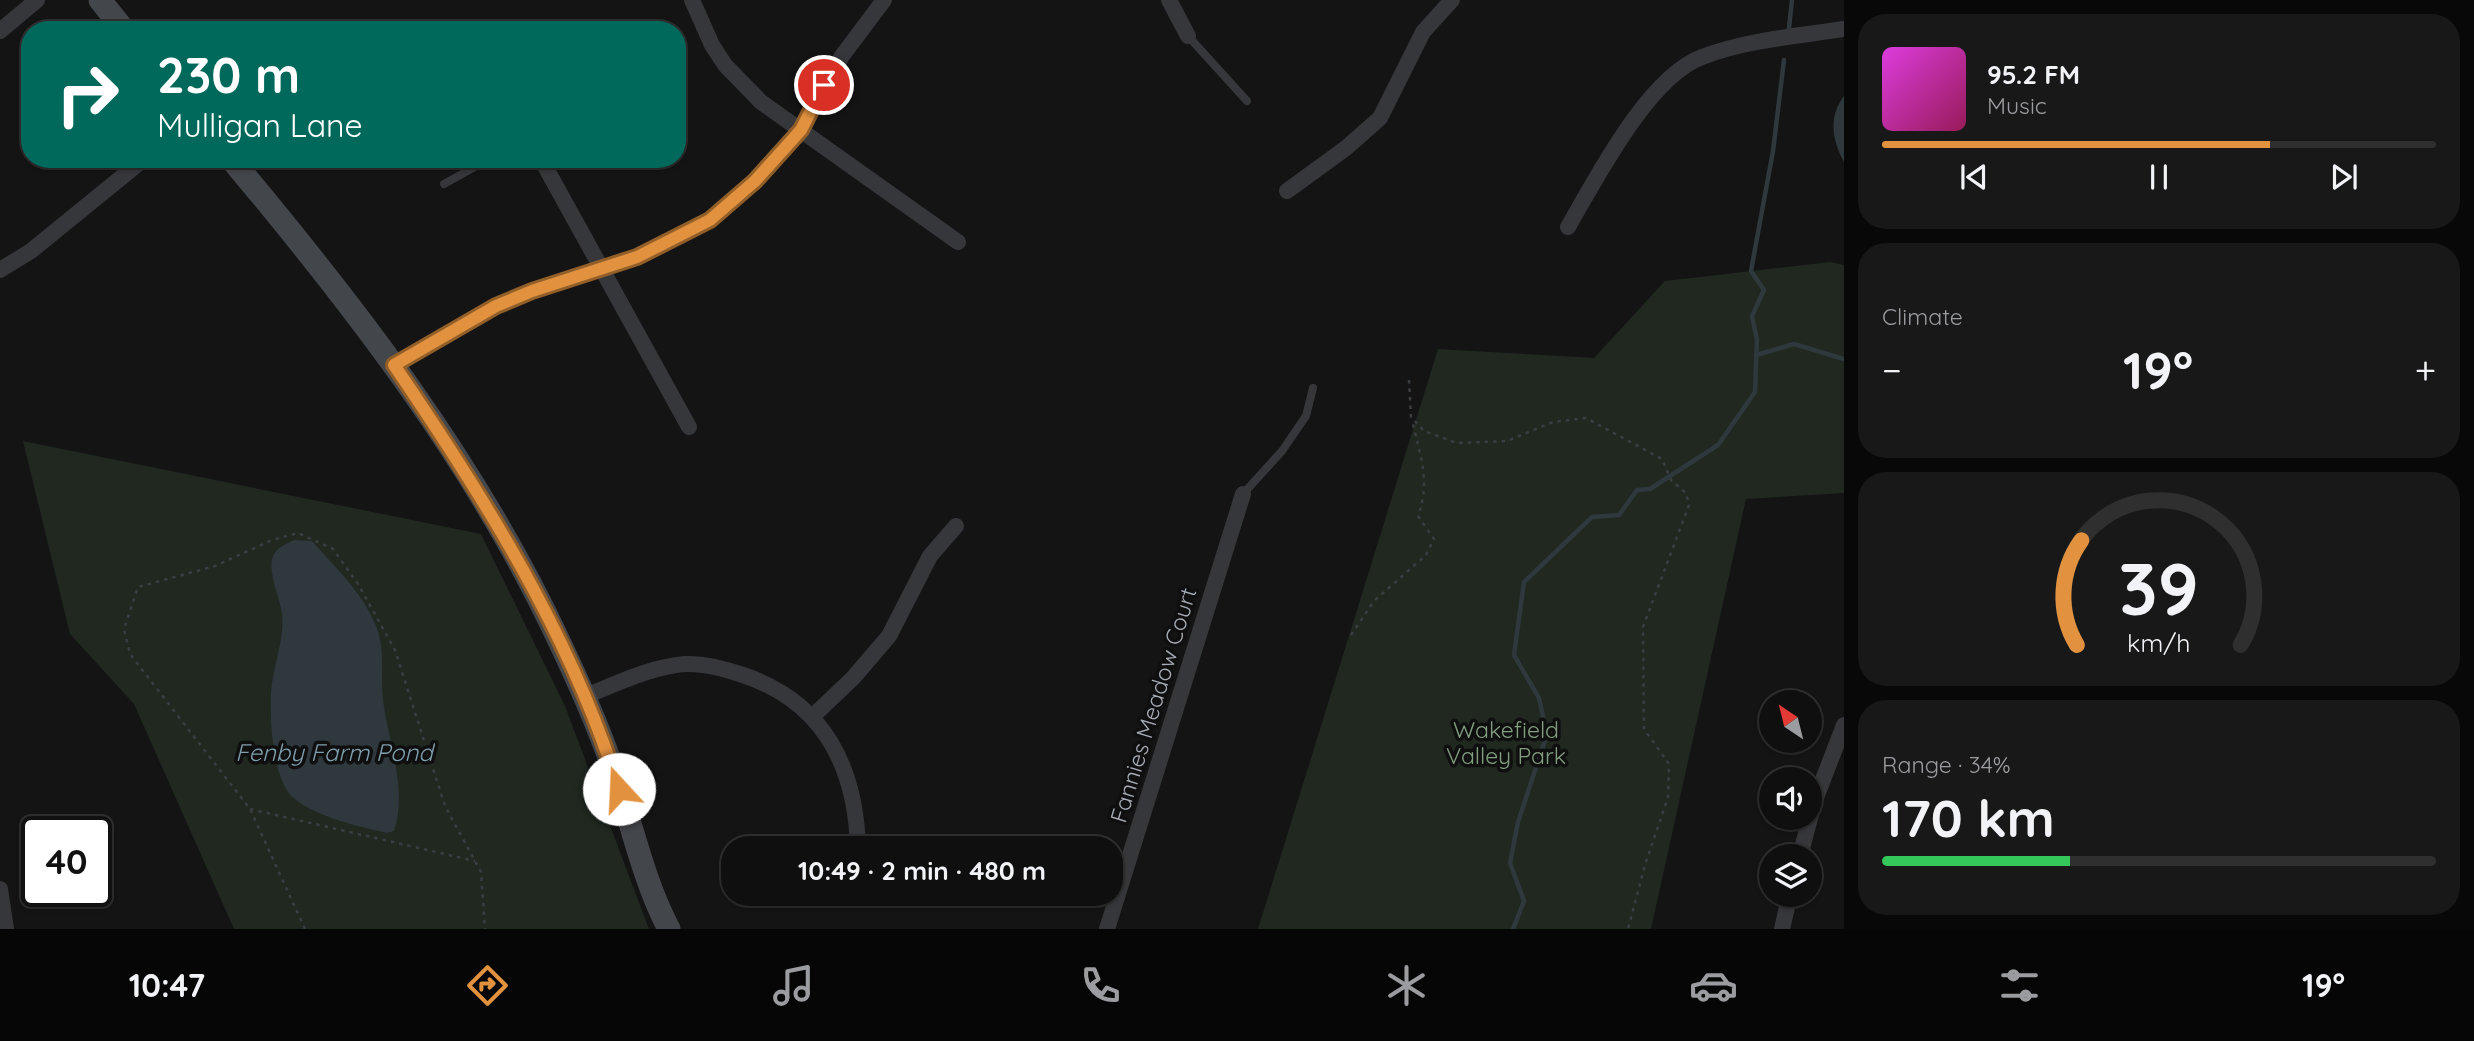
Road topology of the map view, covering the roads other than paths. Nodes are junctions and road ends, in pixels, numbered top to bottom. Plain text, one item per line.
1 (37, 0) edge
2 (100, 0) edge
3 (692, 0) edge
4 (884, 0) edge
5 (1169, 0) edge
6 (1452, 0) edge
7 (117, 21) edge
8 (1844, 29) edge
9 (0, 31) edge
10 (1188, 36) joint
11 (1247, 101) dead end
12 (801, 130) junction
13 (133, 168) edge
14 (238, 168) edge
15 (473, 168) edge
16 (546, 168) edge
17 (444, 184) dead end
18 (1287, 191) dead end
19 (1568, 227) dead end
20 (958, 242) dead end
21 (600, 269) junction
22 (0, 271) edge
23 (394, 365) junction
24 (1313, 388) dead end
25 (689, 427) dead end
26 (1242, 494) joint
27 (956, 526) dead end
28 (583, 697) junction
29 (812, 717) junction
30 (1844, 725) edge
31 (1837, 763) edge
32 (857, 836) edge
33 (1805, 844) edge
34 (0, 889) edge
35 (1787, 907) edge
36 (6, 929) edge
37 (669, 929) edge
38 (1107, 929) edge
39 (1782, 929) edge

1 - 9 street
2 - 7 street
3 - 12 street
4 - 12 street
5 - 10 street
6 - 18 street
8 - 19 street
10 - 11 lane
12 - 20 street
12 - 21 street
13 - 22 street
14 - 23 street
15 - 17 lane
16 - 21 street
21 - 23 street
21 - 25 street
23 - 28 street
24 - 26 lane
26 - 38 street, Fannies Meadow Court
27 - 29 street
28 - 29 street
28 - 37 street
29 - 32 street
30 - 31 street
31 - 33 street
34 - 36 street
35 - 39 street

